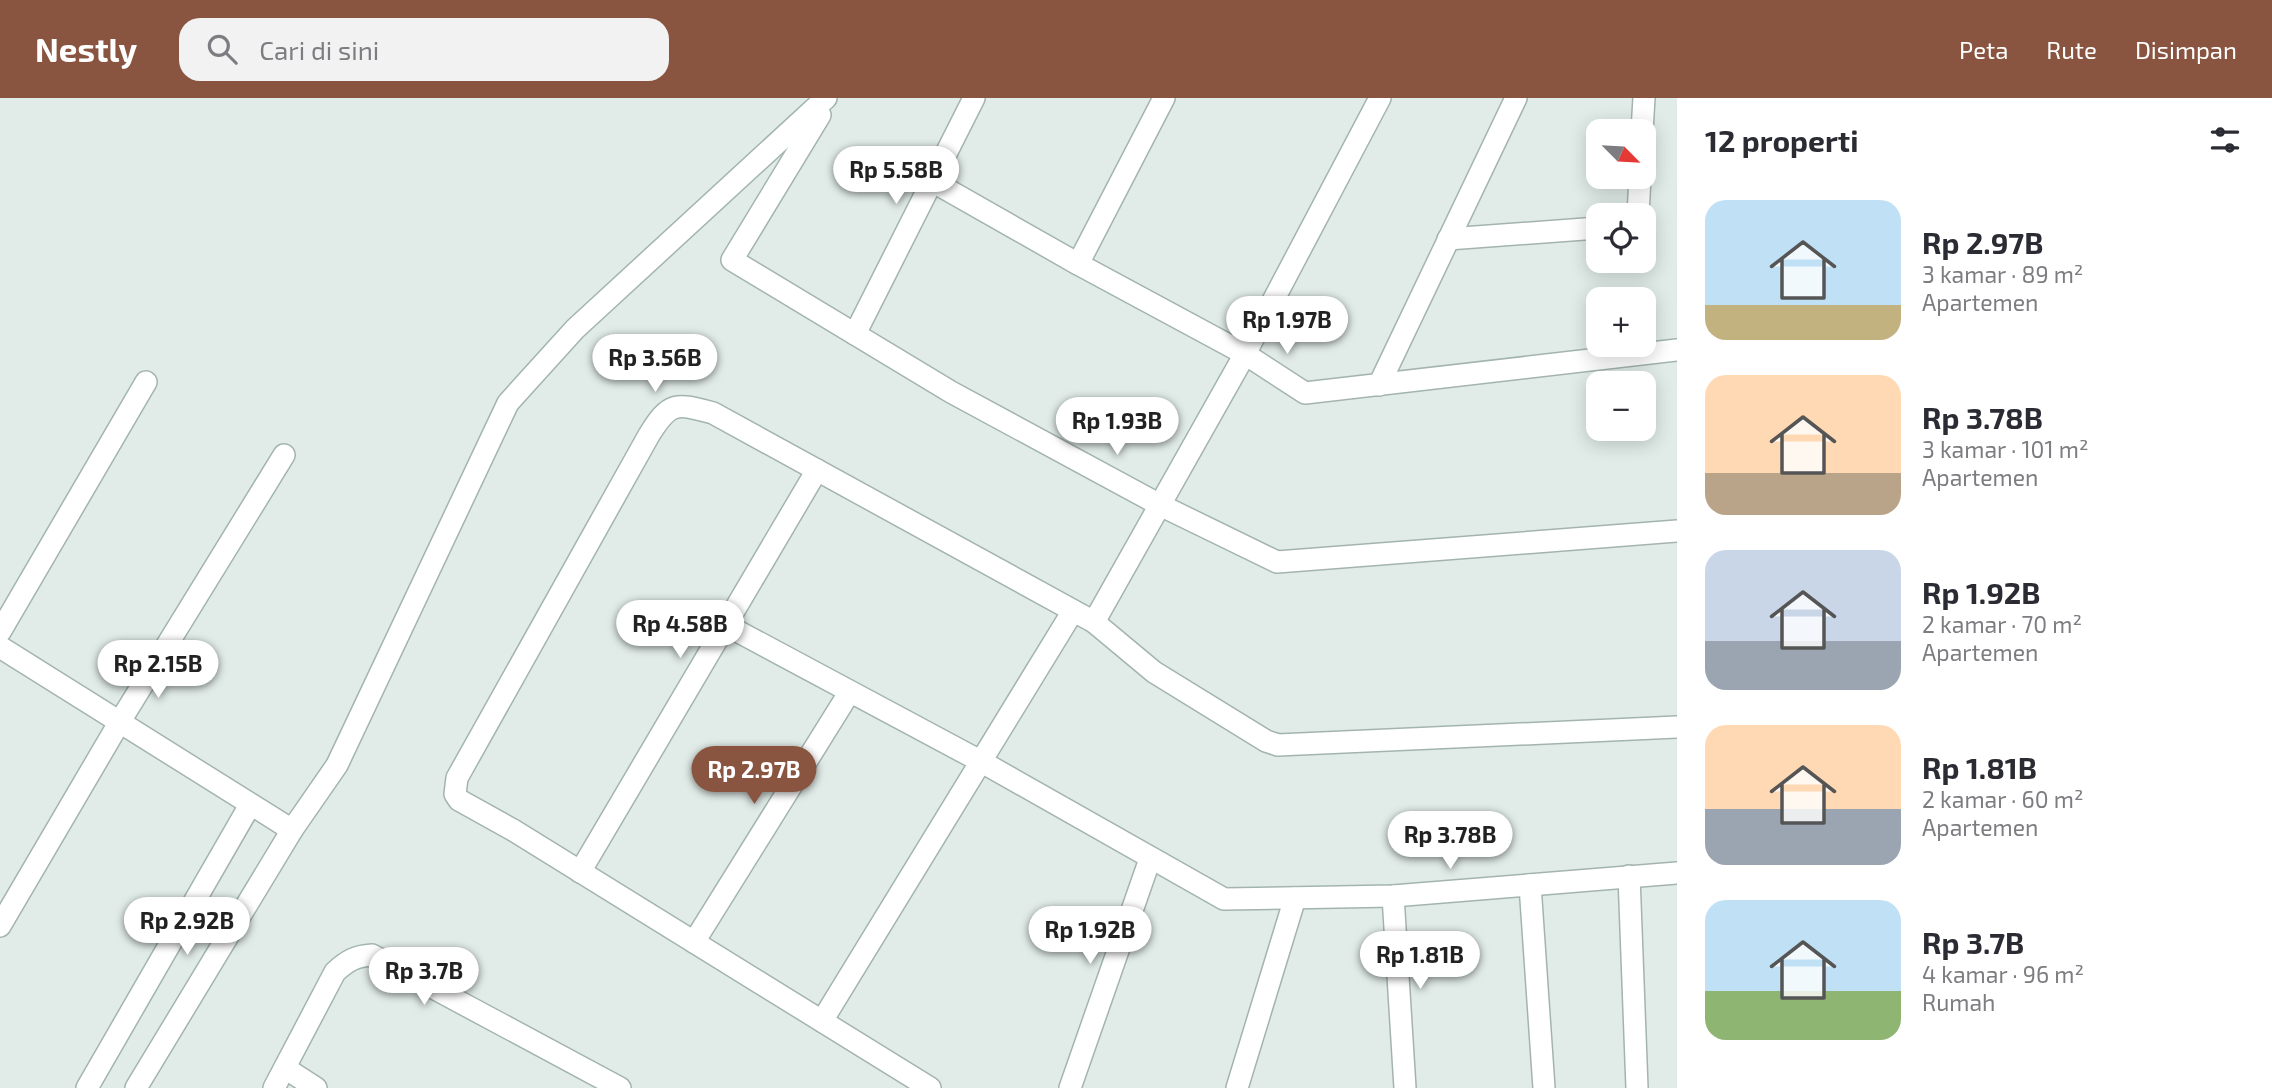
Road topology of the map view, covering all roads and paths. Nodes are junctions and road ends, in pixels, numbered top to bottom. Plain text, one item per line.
1 (828, 98) edge
2 (974, 98) edge
3 (1164, 98) edge
4 (1380, 98) edge
5 (1516, 98) edge
6 (1644, 98) edge
7 (1643, 119) edge
8 (932, 181) junction
9 (1586, 229) edge
10 (1448, 239) junction
11 (1078, 264) junction
12 (855, 334) junction
13 (1677, 350) edge
14 (1245, 354) junction
15 (146, 382) dead end
16 (1379, 385) junction
17 (284, 455) dead end
18 (817, 470) junction
19 (1160, 505) junction
20 (1677, 531) edge
21 (1073, 611) junction
22 (1094, 622) junction
23 (726, 625) junction
24 (0, 632) edge
25 (0, 647) edge
26 (849, 693) junction
27 (119, 723) junction
28 (1677, 727) edge
29 (982, 762) junction
30 (250, 805) junction
31 (292, 830) junction
32 (1150, 859) junction
33 (580, 872) junction
34 (1677, 873) edge
35 (1629, 876) junction
36 (1530, 885) junction
37 (1394, 896) junction
38 (1295, 898) junction
39 (0, 926) edge
40 (694, 942) junction
41 (822, 1021) junction
42 (285, 1068) junction
43 (87, 1088) edge
44 (136, 1088) edge
45 (274, 1088) edge
46 (316, 1088) edge
47 (620, 1088) edge
48 (930, 1088) edge
49 (1070, 1088) edge
50 (1237, 1088) edge
51 (1405, 1088) edge
52 (1544, 1088) edge
53 (1637, 1088) edge

1 - 12 street
1 - 31 street
2 - 8 street
3 - 11 street
4 - 14 street
5 - 10 street
6 - 7 street
8 - 11 street
8 - 12 street
9 - 10 street
10 - 16 street
11 - 14 street
12 - 19 street
13 - 16 street
14 - 16 street
14 - 19 street
15 - 24 street
17 - 27 street
18 - 21 street
18 - 23 street
18 - 33 street
19 - 20 street
19 - 22 street
21 - 22 street
21 - 29 street
22 - 28 street
23 - 26 street
23 - 33 street
25 - 27 street
26 - 29 street
26 - 40 street
27 - 30 street
27 - 39 street
29 - 32 street
29 - 41 street
30 - 31 street
30 - 43 street
31 - 44 street
32 - 38 street
32 - 49 street
33 - 40 street
34 - 35 street
35 - 36 street
35 - 53 street
36 - 37 street
36 - 52 street
37 - 38 street
37 - 51 street
38 - 50 street
40 - 41 street
41 - 48 street
42 - 45 street
42 - 46 street
42 - 47 street

